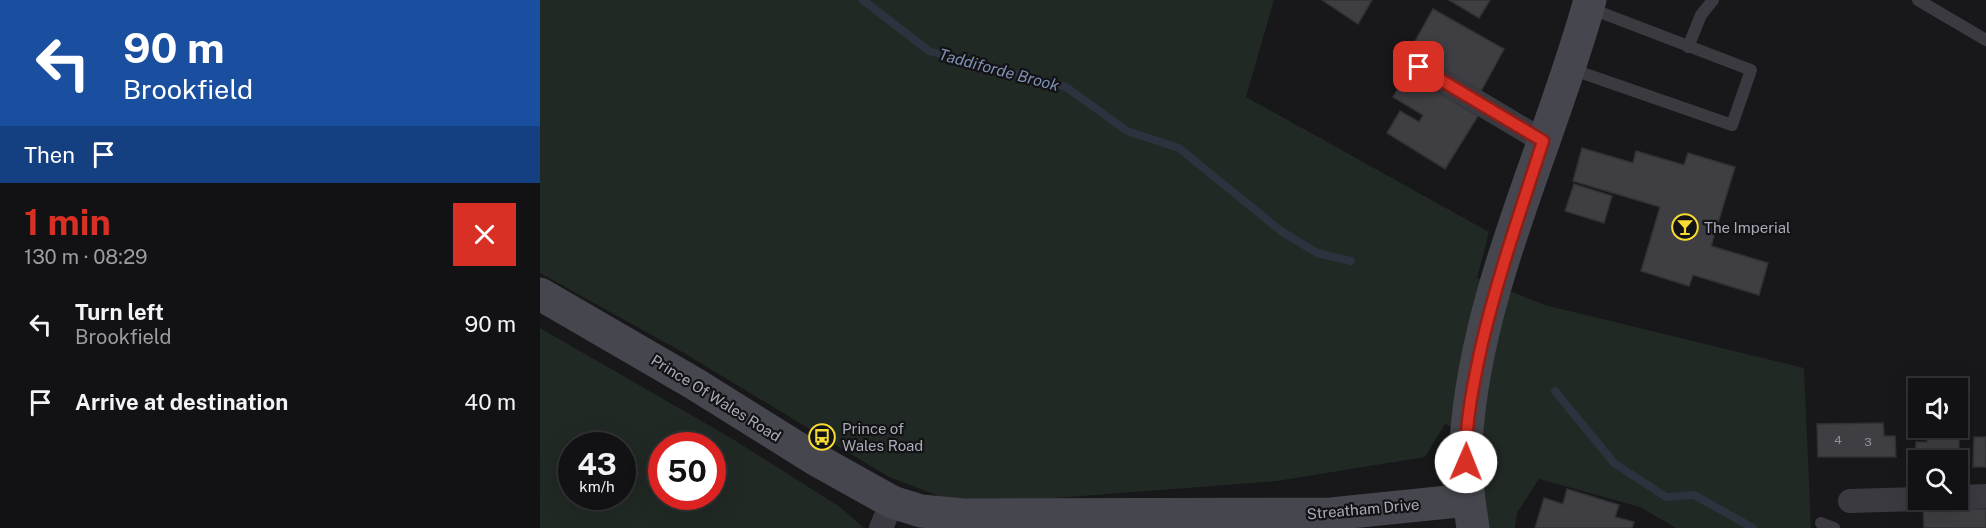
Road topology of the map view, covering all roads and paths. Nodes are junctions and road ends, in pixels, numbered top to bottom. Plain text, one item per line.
1 (1713, 0) edge
2 (1918, 0) edge
3 (1589, 4) edge
4 (1986, 40) edge
5 (1688, 46) junction
6 (1419, 67) dead end
7 (1571, 69) junction
8 (1543, 141) junction
9 (540, 294) edge
10 (1986, 496) edge
11 (1968, 497) edge
12 (1908, 498) edge
13 (1850, 501) dead end
14 (1471, 514) edge
15 (886, 515) edge
16 (1330, 521) edge
17 (1821, 524) dead end
18 (1834, 528) edge

1 - 5 lane
2 - 4 lane
3 - 5 lane
3 - 7 street
5 - 7 lane
6 - 8 street
7 - 8 street
8 - 14 street
9 - 15 street, Prince Of Wales Road
10 - 11 street
12 - 13 street
14 - 16 street, Streatham Drive
15 - 16 street, Streatham Drive
17 - 18 lane

